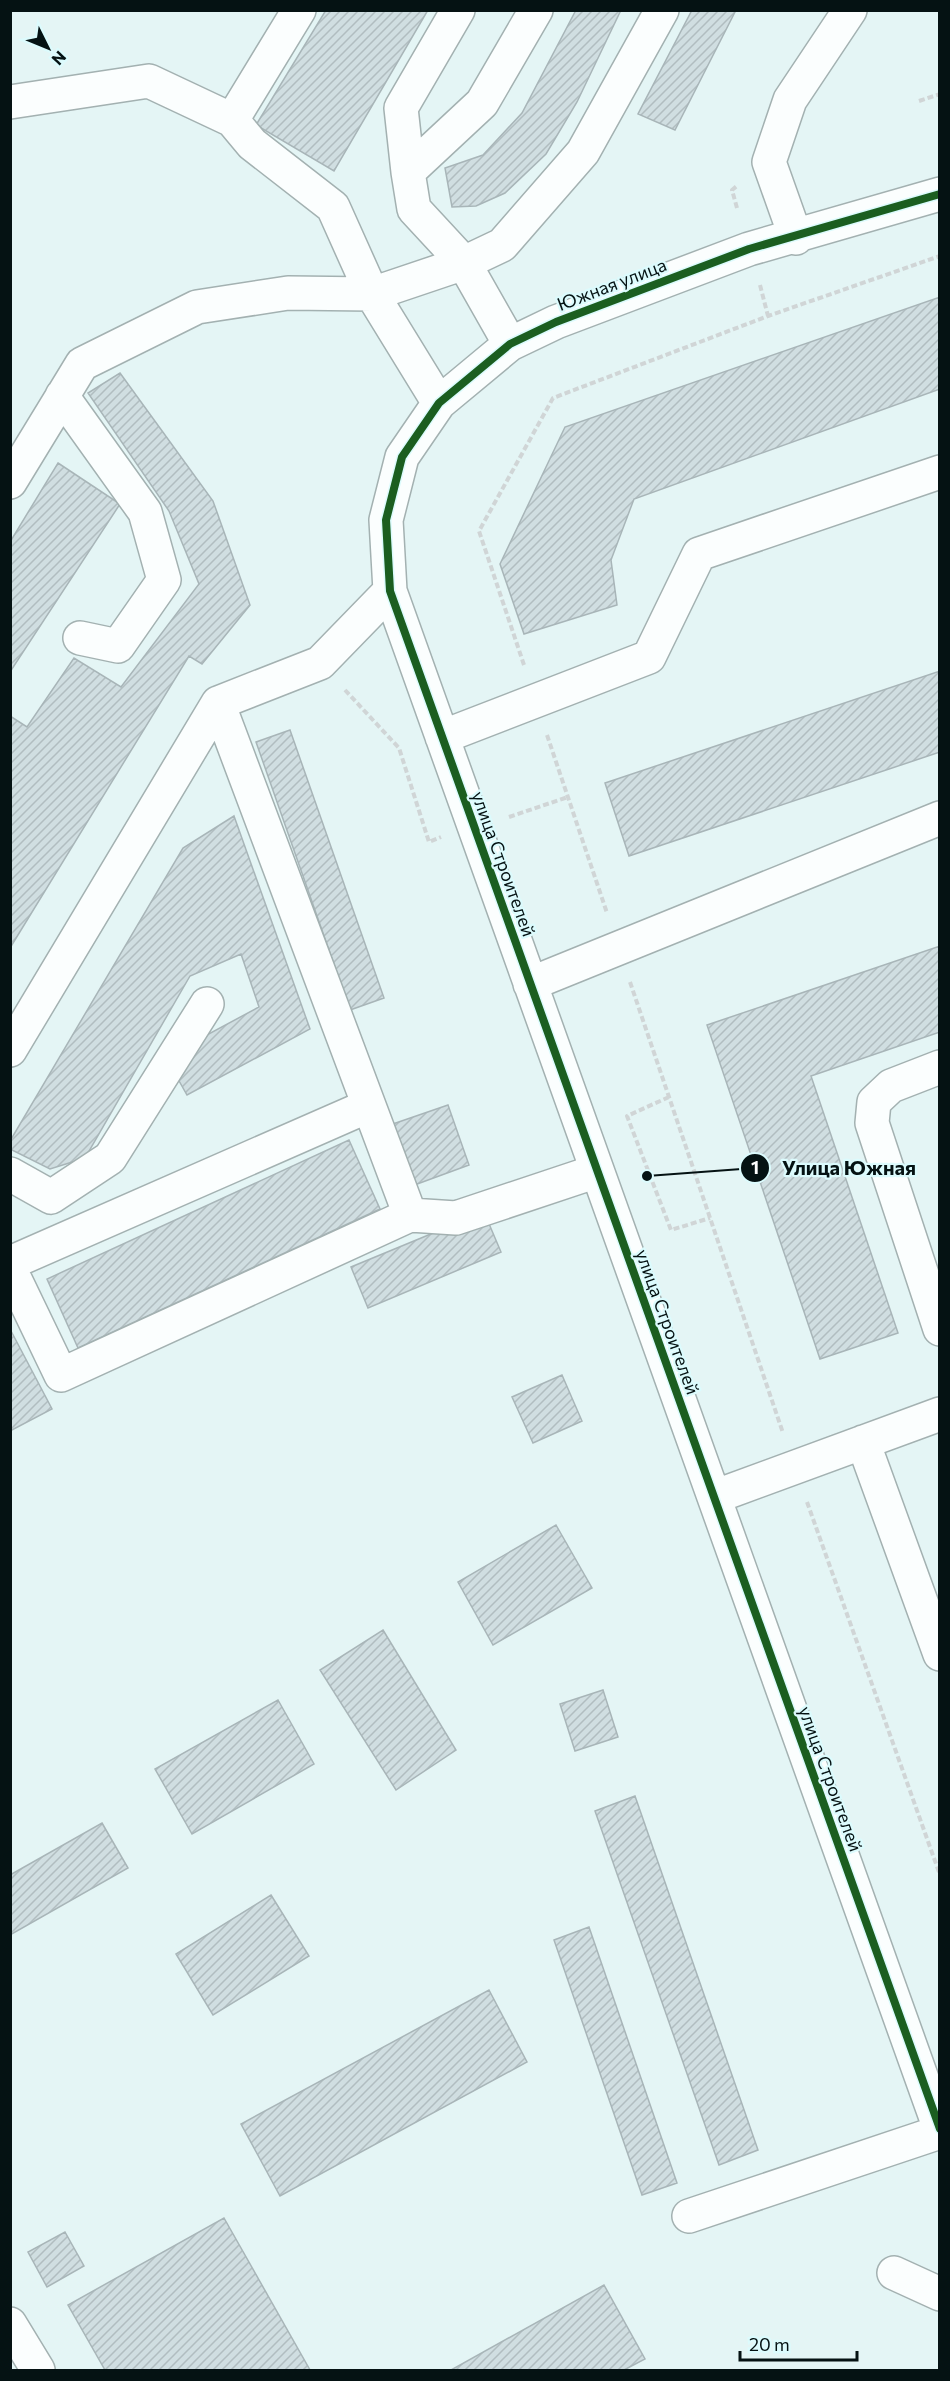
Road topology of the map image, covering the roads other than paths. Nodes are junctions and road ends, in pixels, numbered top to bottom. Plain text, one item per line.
1 (299, 10) edge
2 (458, 10) edge
3 (536, 10) edge
4 (662, 10) edge
5 (850, 10) edge
6 (10, 102) edge
7 (232, 120) junction
8 (408, 172) junction
9 (939, 194) edge
10 (796, 238) junction
11 (464, 264) junction
12 (372, 294) junction
13 (510, 344) junction
14 (62, 396) junction
15 (439, 403) junction
16 (939, 472) edge
17 (10, 482) edge
18 (386, 520) joint
19 (390, 591) junction
20 (80, 638) dead end
21 (218, 703) junction
22 (442, 737) junction
23 (939, 818) edge
24 (530, 984) junction
25 (207, 1004) dead end
26 (10, 1050) edge
27 (939, 1067) edge
28 (368, 1106) junction
29 (597, 1171) junction
30 (10, 1174) edge
31 (410, 1215) junction
32 (10, 1263) edge
33 (10, 1269) edge
34 (939, 1329) edge
35 (939, 1414) edge
36 (863, 1442) junction
37 (714, 1497) junction
38 (939, 1654) edge
39 (939, 2130) edge
40 (689, 2216) dead end
41 (894, 2273) dead end
42 (939, 2294) edge
43 (10, 2324) edge
44 (38, 2370) edge

1 - 7 street
2 - 8 street
3 - 8 street
4 - 11 street
5 - 10 street
6 - 7 street
7 - 12 street
8 - 11 street
9 - 10 street, Южная улица
10 - 13 street, Южная улица
11 - 12 street
11 - 13 street
12 - 14 street
12 - 15 street
13 - 15 street, Южная улица
14 - 17 street
14 - 20 street
15 - 18 street, Южная улица
16 - 22 street
18 - 19 street, улица Строителей
19 - 21 street
19 - 22 street, улица Строителей
21 - 26 street
21 - 28 street
22 - 24 street, улица Строителей
23 - 24 street
24 - 29 street, улица Строителей
25 - 30 street
27 - 34 street
28 - 31 street
28 - 32 street
29 - 31 street
29 - 37 street, улица Строителей
31 - 33 street
35 - 36 street
36 - 37 street
36 - 38 street
37 - 39 street, улица Строителей
39 - 40 street
41 - 42 street
43 - 44 street

